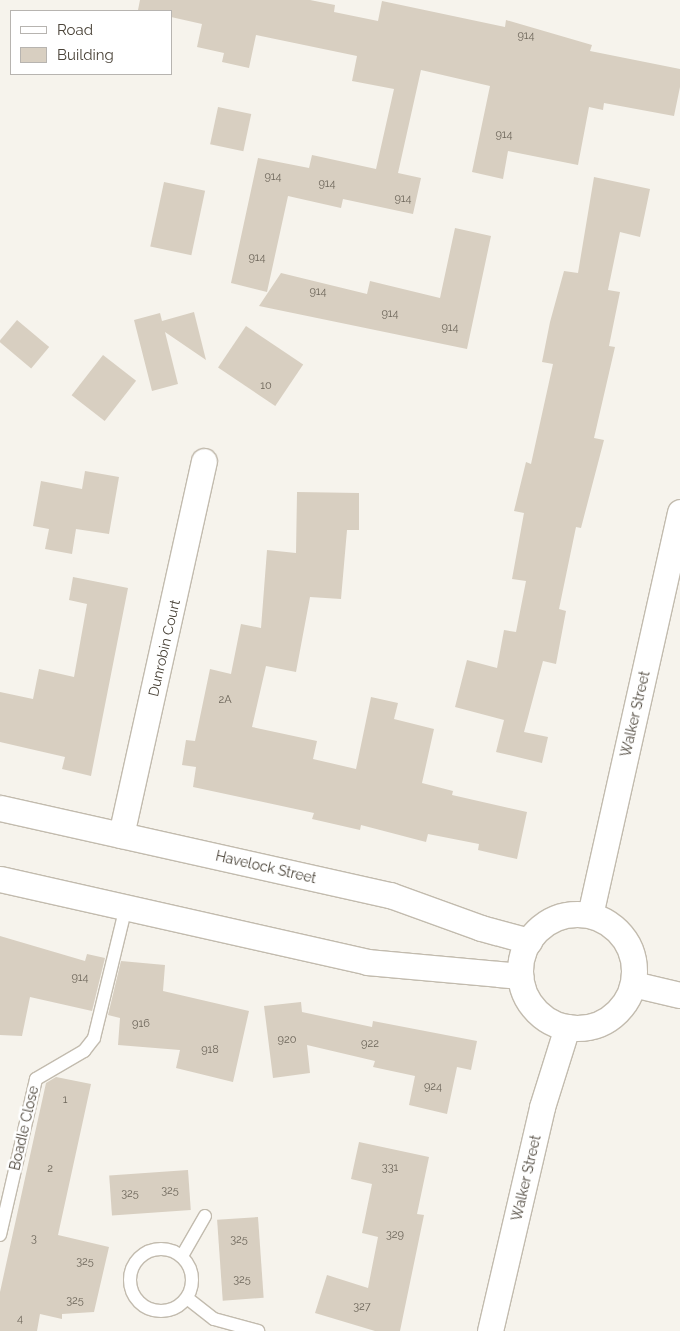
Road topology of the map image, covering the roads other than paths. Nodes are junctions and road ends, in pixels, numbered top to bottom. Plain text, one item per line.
1 (204, 461) dead end
2 (680, 512) edge
3 (0, 808) edge
4 (121, 835) junction
5 (0, 879) edge
6 (126, 907) junction
7 (590, 915) junction
8 (529, 940) junction
9 (520, 976) junction
10 (633, 984) junction
11 (680, 995) edge
12 (567, 1027) junction
13 (205, 1216) dead end
14 (0, 1235) edge
15 (182, 1256) junction
16 (187, 1298) junction
17 (258, 1331) edge
18 (490, 1331) edge

1 - 4 street, Dunrobin Court
2 - 7 street, Walker Street
3 - 4 street, Havelock Street
4 - 8 street, Havelock Street
5 - 6 street
6 - 9 street
6 - 14 lane, Boadle Close
7 - 8 street
7 - 10 street
8 - 9 street
9 - 12 street
10 - 11 street
10 - 12 street
12 - 18 street, Walker Street
13 - 15 lane
15 - 16 lane
15 - 16 lane
16 - 17 lane

